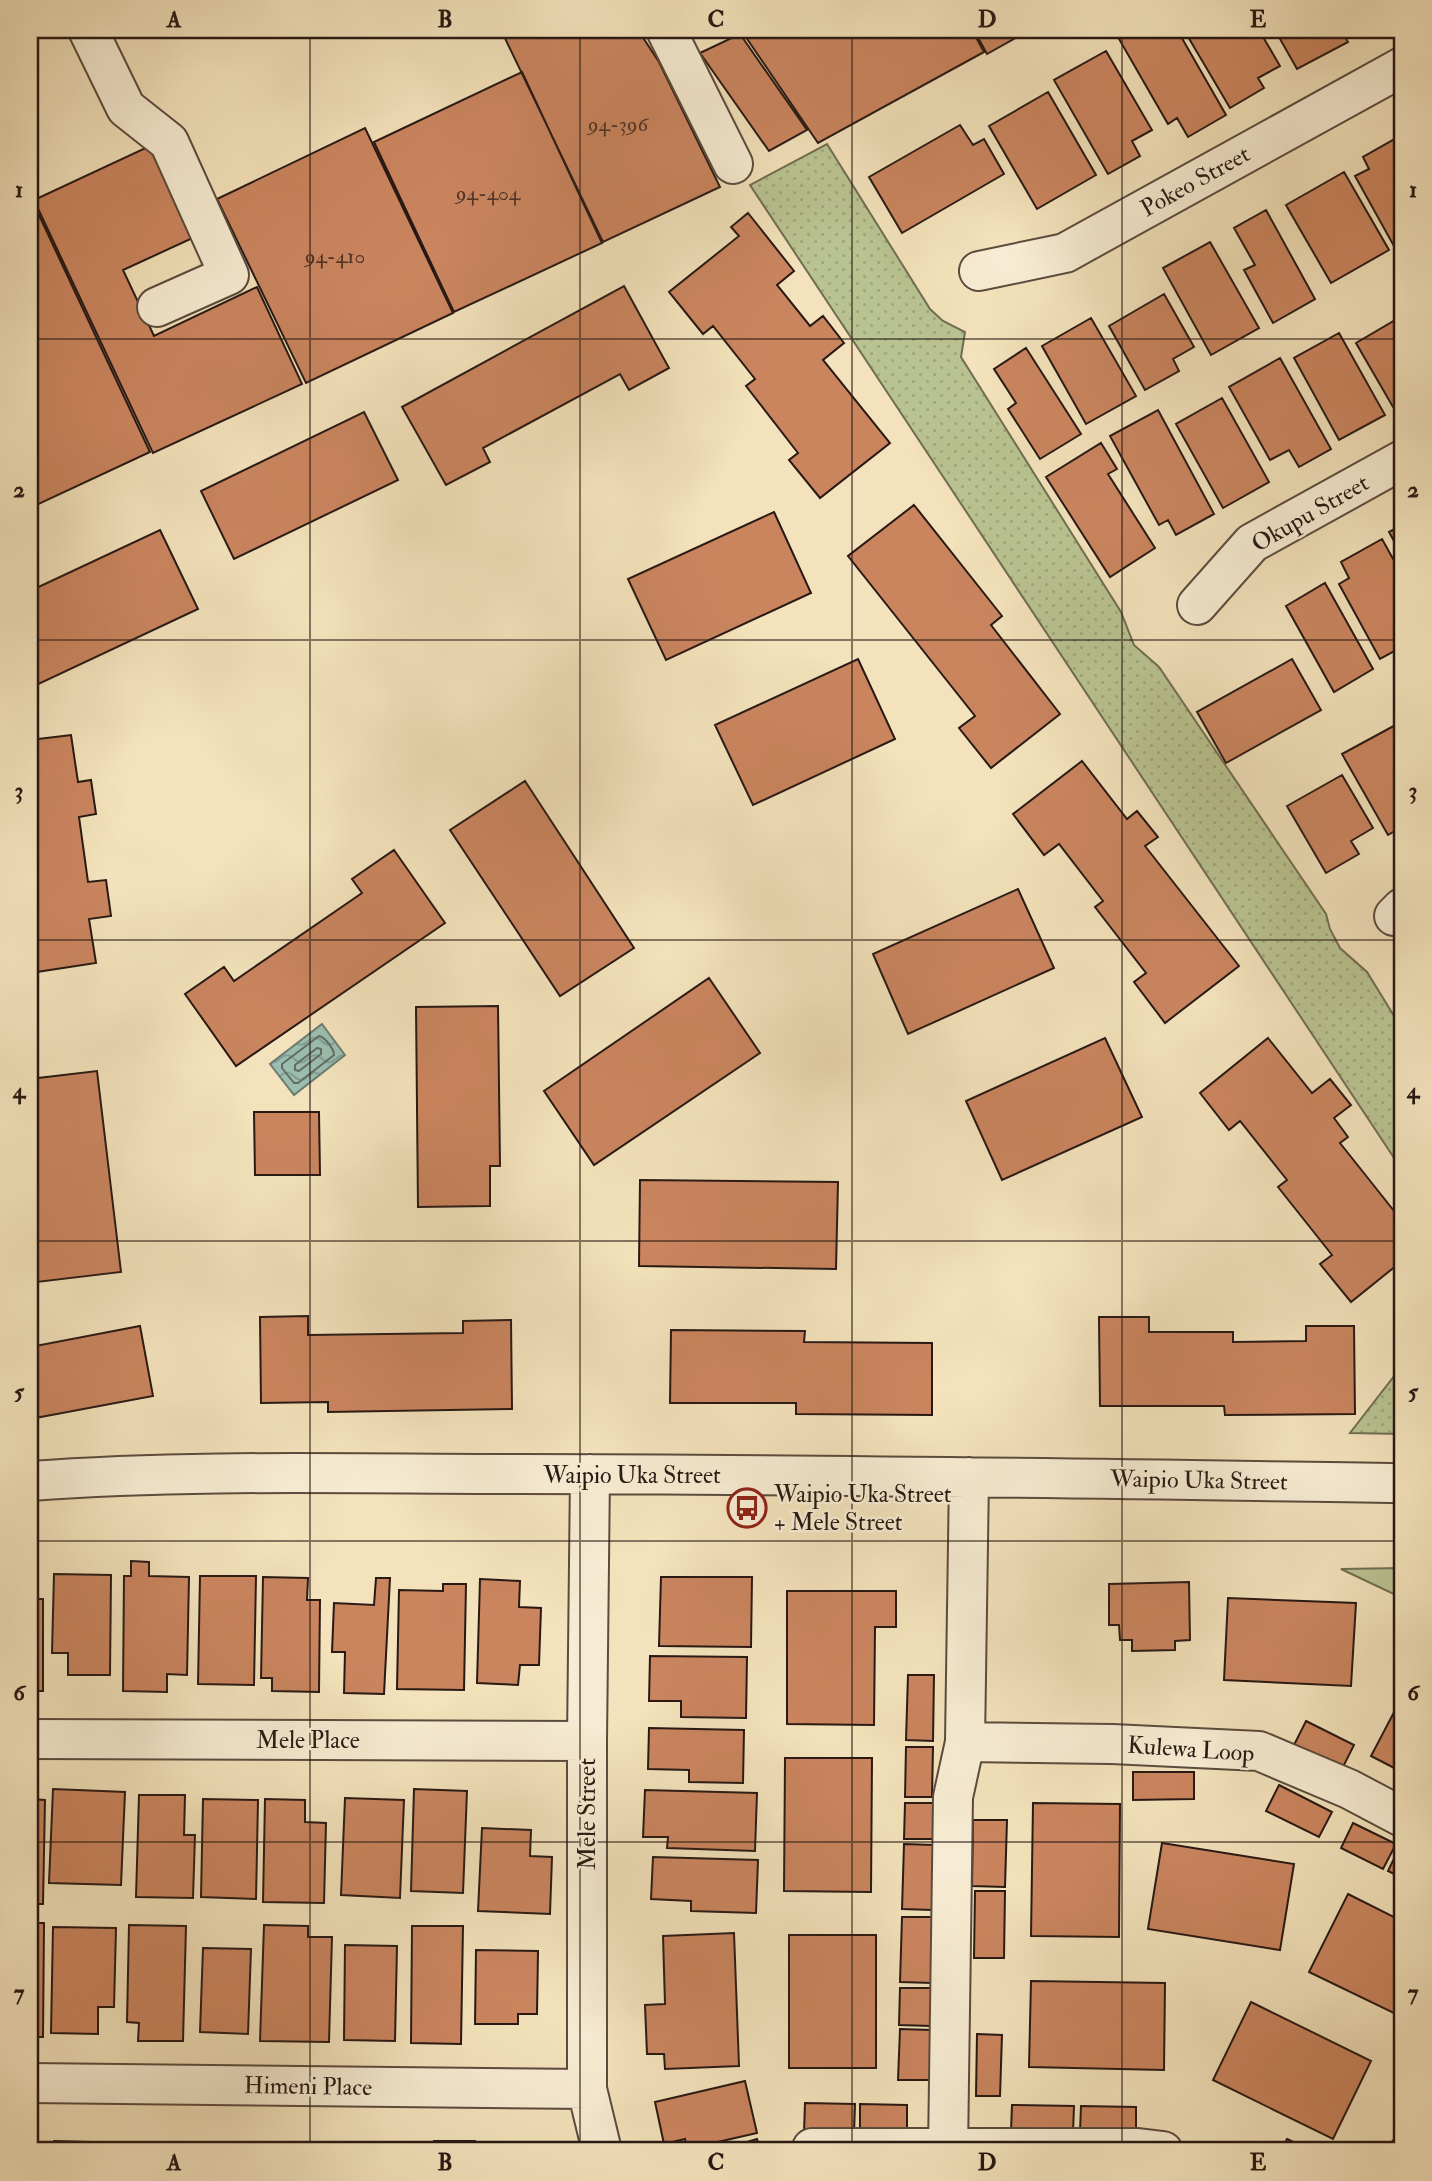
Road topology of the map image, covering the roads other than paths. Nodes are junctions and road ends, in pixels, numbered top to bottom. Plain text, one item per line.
1 (88, 30) edge
2 (666, 30) edge
3 (1402, 67) edge
4 (733, 164) dead end
5 (979, 271) dead end
6 (157, 307) dead end
7 (1402, 460) edge
8 (1197, 605) dead end
9 (590, 1474) junction
10 (969, 1477) junction
11 (30, 1481) edge
12 (1402, 1483) edge
13 (30, 1739) edge
14 (587, 1741) junction
15 (965, 1742) junction
16 (1402, 1817) edge
17 (30, 2083) edge
18 (587, 2089) junction
19 (812, 2148) dead end
20 (948, 2150) edge
21 (602, 2151) edge
22 (1163, 2151) edge

1 - 6 street
2 - 4 street
3 - 5 street, Pokeo Street
7 - 8 street, Okupu Street
9 - 10 street, Waipio Uka Street
9 - 11 street, Waipio Uka Street
9 - 14 street, Mele Street
10 - 12 street, Waipio Uka Street
10 - 15 street
13 - 14 street, Mele Place
14 - 18 street, Mele Street
15 - 16 street, Kulewa Loop
15 - 20 street
17 - 18 street, Himeni Place
18 - 21 street, Mele Street
19 - 20 street
20 - 22 street

